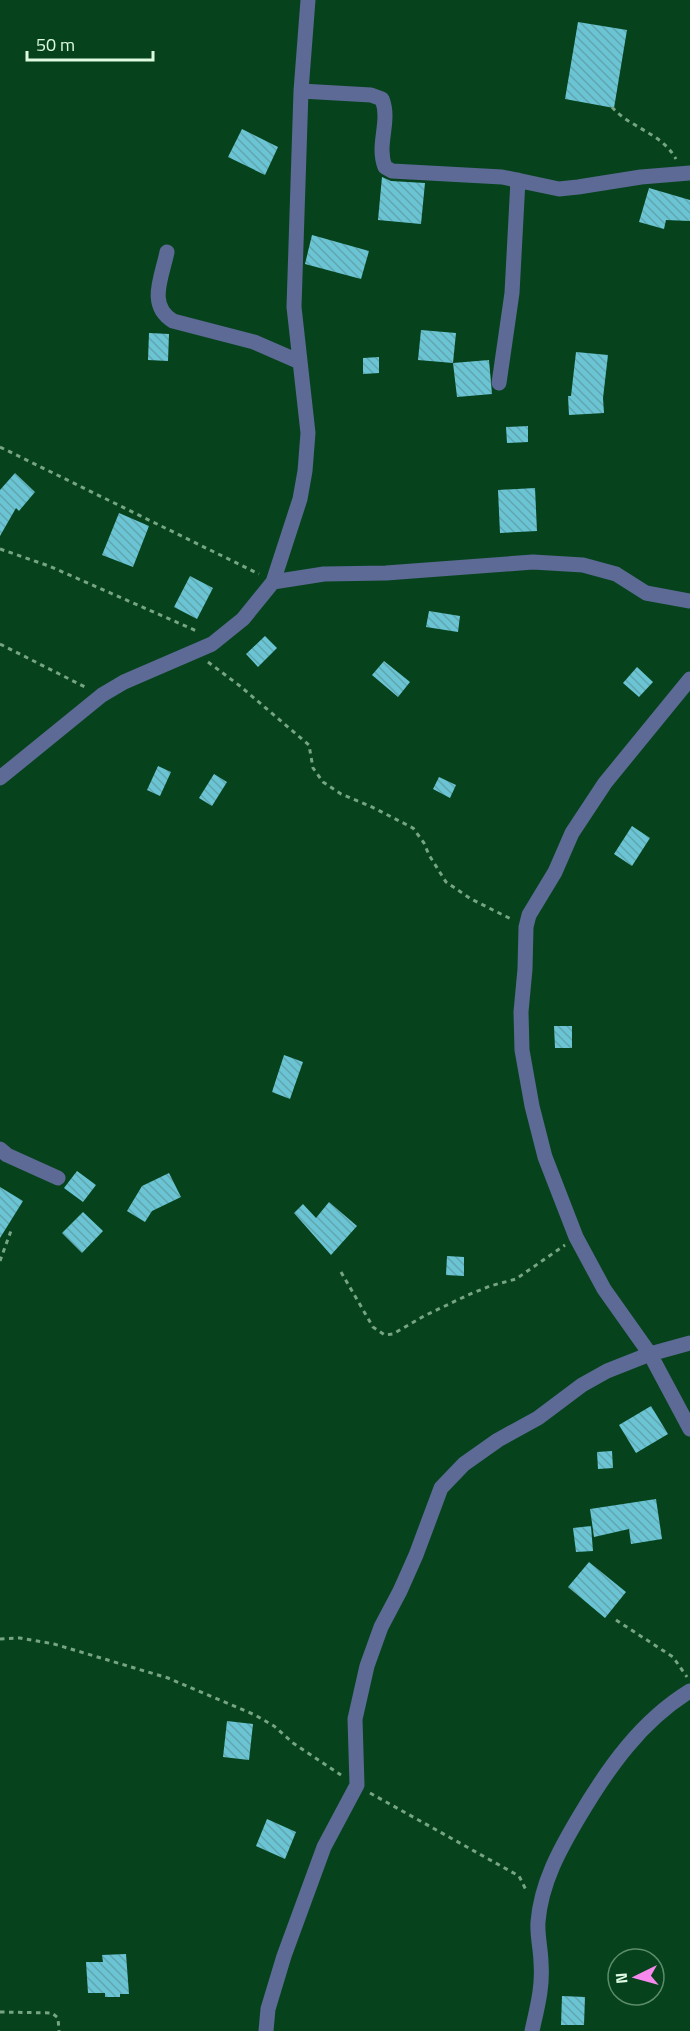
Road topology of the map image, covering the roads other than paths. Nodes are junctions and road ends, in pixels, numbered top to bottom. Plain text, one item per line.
1 (308, 0) edge
2 (302, 91) junction
3 (687, 173) edge
4 (518, 180) junction
5 (167, 252) dead end
6 (300, 362) junction
7 (499, 382) dead end
8 (273, 582) junction
9 (690, 601) edge
10 (690, 679) edge
11 (0, 778) edge
12 (0, 1149) edge
13 (58, 1178) dead end
14 (690, 1343) edge
15 (650, 1354) junction
16 (690, 1429) edge
17 (690, 1691) edge
18 (266, 2031) edge
19 (532, 2031) edge

1 - 2 street
2 - 4 street
2 - 6 street
3 - 4 street
4 - 7 street
5 - 6 street
6 - 8 street
8 - 9 street
8 - 11 street
10 - 15 street
12 - 13 street
14 - 15 street
15 - 16 street
15 - 18 street
17 - 19 street

